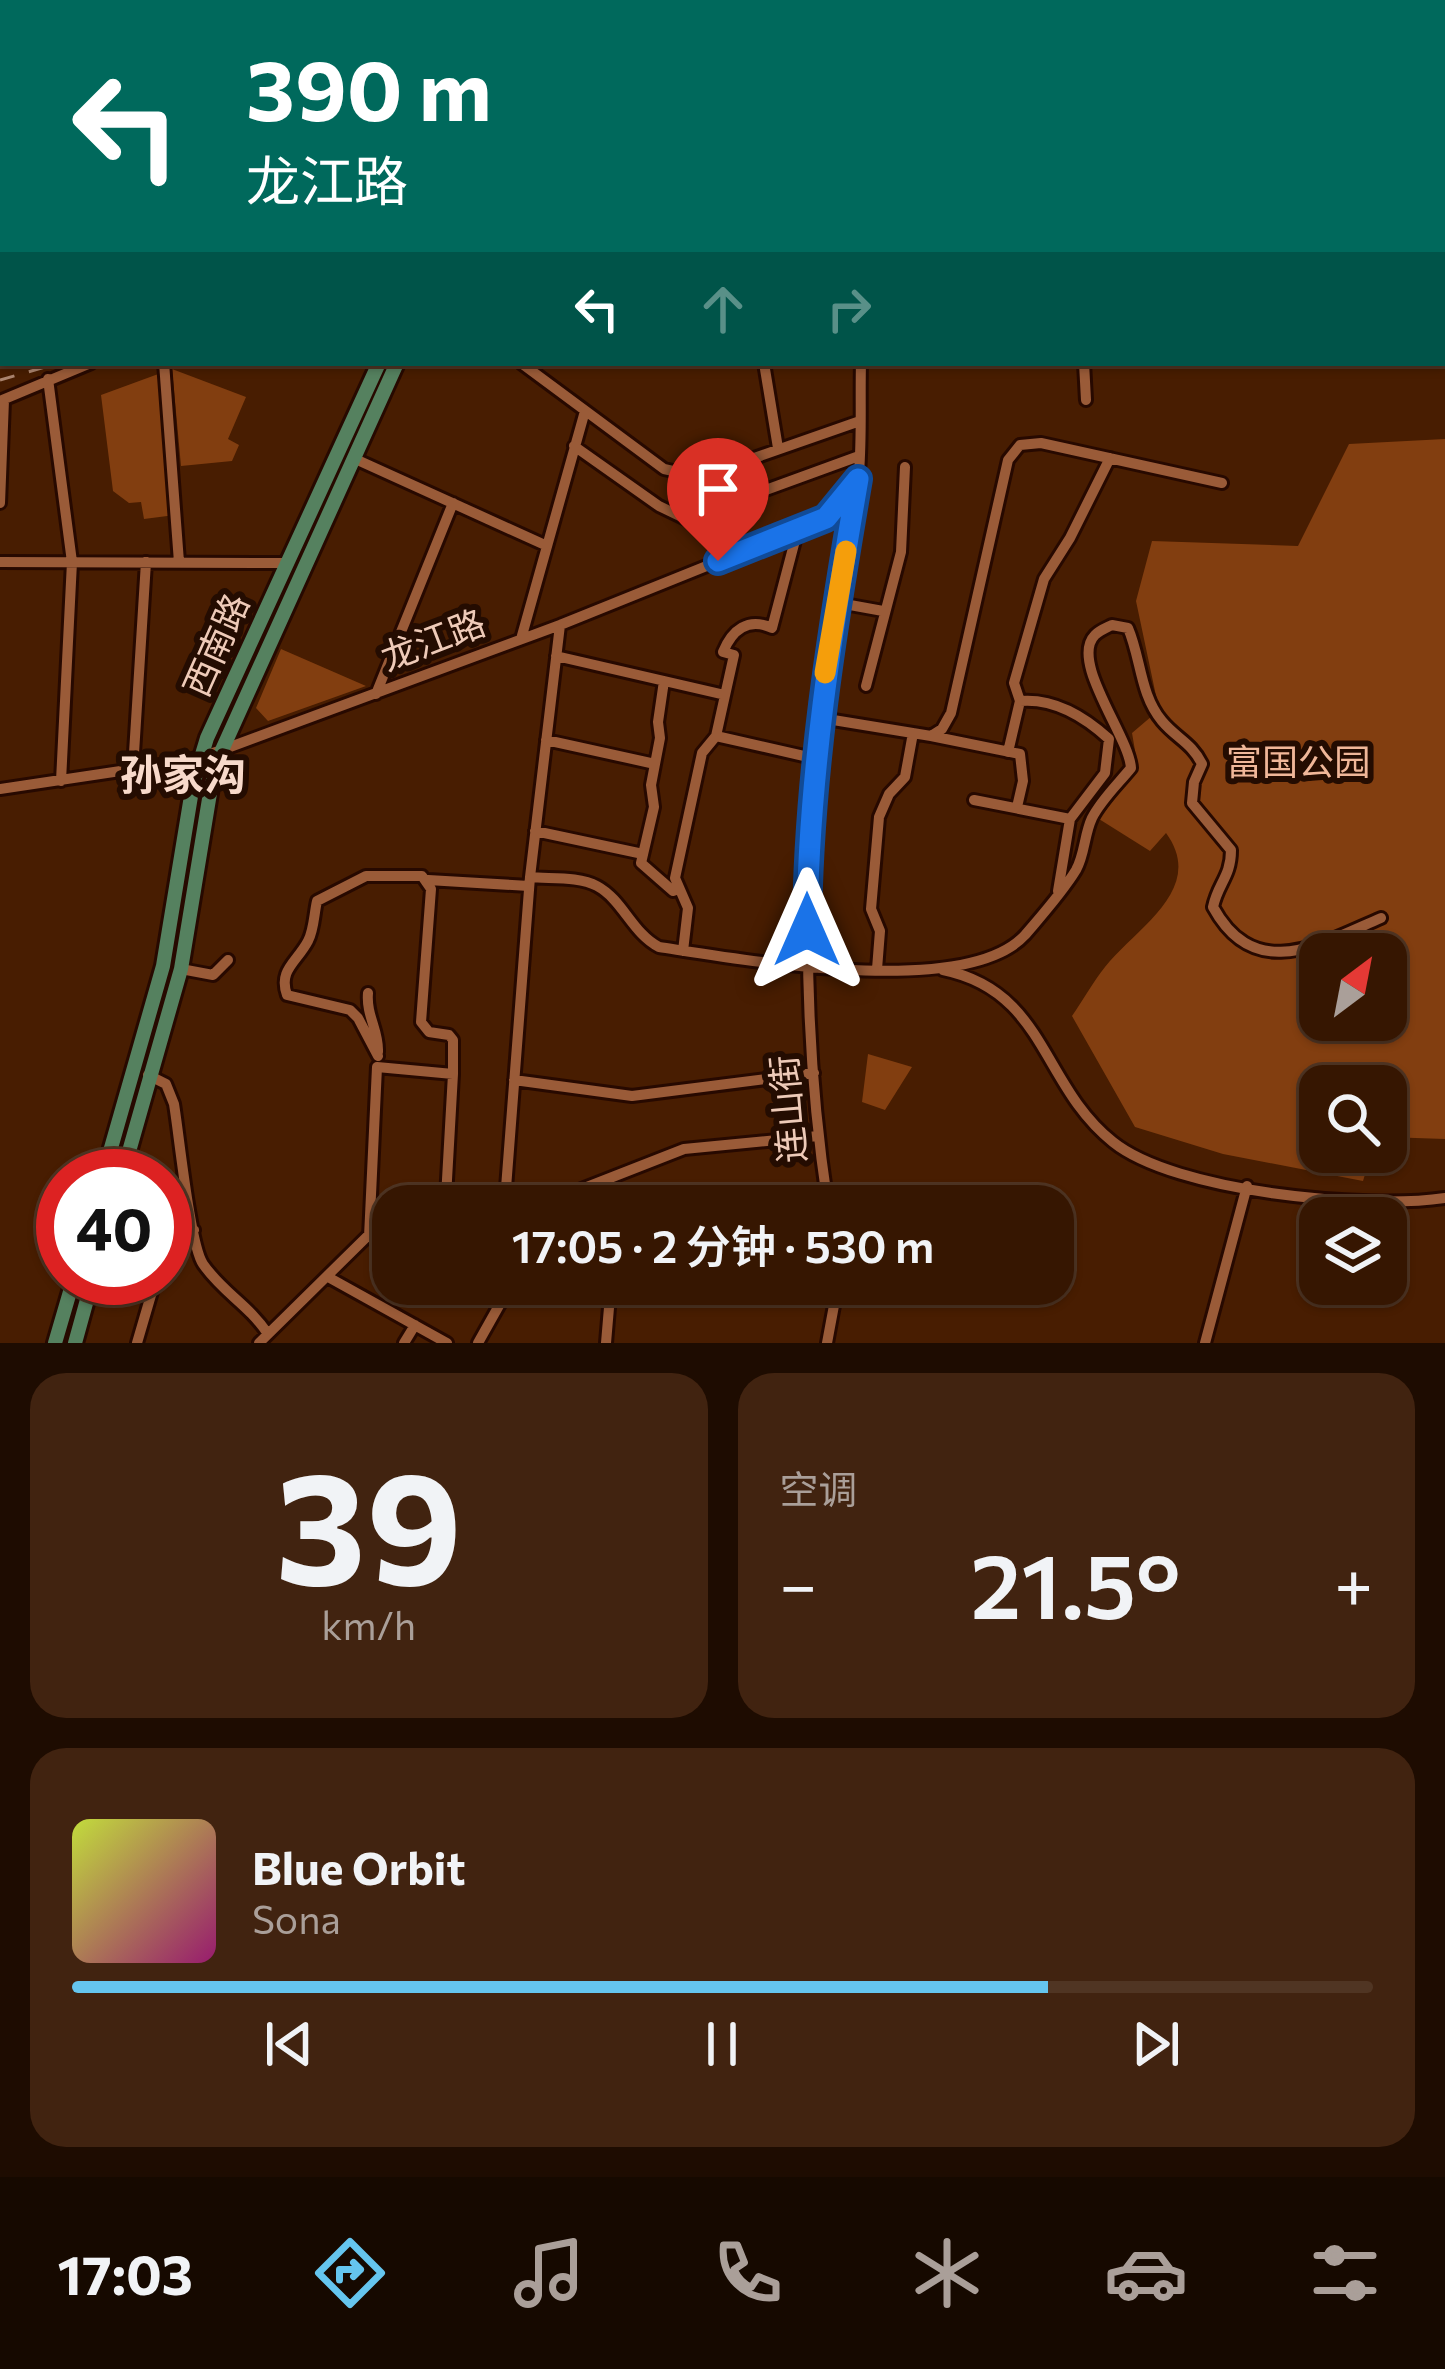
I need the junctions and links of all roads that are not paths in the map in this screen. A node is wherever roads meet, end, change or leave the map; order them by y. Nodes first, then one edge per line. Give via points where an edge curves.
1 (83, 366) edge
2 (164, 366) edge
3 (378, 366) edge
4 (397, 366) edge
5 (525, 366) edge
6 (764, 366) edge
7 (861, 366) edge
8 (1084, 366) edge
9 (48, 379) junction
10 (2, 400) edge
11 (1086, 400) dead end
12 (585, 411) junction
13 (860, 421) junction
14 (574, 446) junction
15 (778, 448) junction
16 (336, 450) junction
17 (859, 456) junction
18 (353, 458) junction
19 (1110, 458) junction
20 (904, 467) dead end
21 (858, 479) junction
22 (1222, 483) dead end
23 (0, 503) edge
24 (453, 503) junction
25 (826, 518) junction
26 (798, 529) junction
27 (848, 537) junction
28 (545, 545) junction
29 (286, 560) junction
30 (0, 562) edge
31 (72, 562) junction
32 (146, 562) junction
33 (179, 562) junction
34 (304, 566) junction
35 (838, 603) junction
36 (883, 610) junction
37 (560, 625) junction
38 (521, 639) junction
39 (556, 656) junction
40 (664, 681) junction
41 (866, 686) dead end
42 (376, 694) junction
43 (725, 695) junction
44 (1020, 701) junction
45 (821, 718) junction
46 (913, 733) junction
47 (716, 736) junction
48 (931, 736) junction
49 (546, 740) junction
50 (222, 750) junction
51 (1008, 752) junction
52 (200, 758) junction
53 (817, 759) junction
54 (656, 764) junction
55 (133, 769) junction
56 (61, 781) junction
57 (0, 789) edge
58 (974, 800) dead end
59 (1017, 807) junction
60 (1070, 819) junction
61 (535, 831) junction
62 (643, 854) junction
63 (428, 880) junction
64 (529, 881) junction
65 (680, 889) junction
66 (1057, 895) junction
67 (1381, 918) dead end
68 (683, 951) junction
69 (228, 960) dead end
70 (934, 968) junction
71 (181, 969) junction
72 (877, 969) junction
73 (807, 970) junction
74 (368, 993) dead end
75 (377, 1062) junction
76 (814, 1072) junction
77 (132, 1073) junction
78 (453, 1074) junction
79 (151, 1076) junction
80 (514, 1080) junction
81 (818, 1136) junction
82 (111, 1149) edge
83 (130, 1149) edge
84 (447, 1185) edge
85 (511, 1185) edge
86 (592, 1185) edge
87 (825, 1185) edge
88 (1246, 1186) junction
89 (1445, 1198) edge
90 (194, 1230) joint
91 (372, 1233) edge
92 (368, 1237) junction
93 (328, 1277) junction
94 (67, 1305) edge
95 (86, 1305) edge
96 (148, 1305) edge
97 (500, 1305) edge
98 (609, 1305) edge
99 (834, 1305) edge
100 (415, 1325) junction
101 (264, 1338) edge
102 (56, 1343) edge
103 (75, 1343) edge
104 (136, 1343) edge
105 (404, 1343) edge
106 (447, 1343) edge
107 (478, 1343) edge
108 (606, 1343) edge
109 (827, 1343) edge
110 (1205, 1343) edge

1 - 9 street
2 - 33 street
3 - 16 main road, 西南路
4 - 18 main road, 西南路
5 - 12 street
6 - 15 street
7 - 13 street, 连山街
8 - 11 street
9 - 10 street
9 - 31 street
10 - 23 street
12 - 14 street
12 - 15 street via 682,476
13 - 15 street
13 - 17 street, 连山街
14 - 17 street via 686,519
14 - 28 street
16 - 18 main road
16 - 29 main road, 西南路
17 - 21 street, 连山街
18 - 24 street
18 - 34 main road, 西南路
19 - 22 street
19 - 44 street via 1044,579 1014,683
19 - 48 street via 1041,443 1020,445 1008,460 951,713
20 - 36 street via 902,552
21 - 25 street, 龙江路
21 - 27 street, 连山街
24 - 28 street
24 - 42 street
25 - 26 street, 龙江路
25 - 27 street
26 - 37 street, 龙江路
26 - 43 street via 772,628 753,622 728,640 723,652 734,655
27 - 35 street, 连山街
28 - 38 street
29 - 33 street
29 - 34 main road
29 - 52 main road, 西南路
30 - 31 street
31 - 32 street
31 - 56 street
32 - 33 street
32 - 55 street
34 - 50 main road, 西南路
35 - 36 street
35 - 45 street, 连山街
36 - 41 street
37 - 38 street, 龙江路
37 - 39 street
38 - 42 street, 龙江路
39 - 40 street
39 - 49 street
40 - 43 street
40 - 54 street
42 - 50 street, 龙江路
43 - 47 street
44 - 51 street
44 - 60 street via 1059,706 1109,740 1105,773
45 - 46 street
45 - 53 street, 连山街
46 - 48 street
46 - 72 street via 905,777 879,817 871,909 880,931
47 - 53 street
47 - 65 street via 702,753 675,878
48 - 51 street
49 - 54 street
49 - 61 street
50 - 52 street, 龙江路
50 - 71 main road, 西南路
51 - 59 street via 1020,754
52 - 55 street, 龙江路
52 - 77 main road, 西南路 via 163,966
53 - 73 street, 连山街
54 - 62 street
55 - 56 street, 龙江路
56 - 57 street, 龙江路
58 - 59 street
59 - 60 street
60 - 66 street
61 - 62 street
61 - 64 street
62 - 65 street via 641,863
63 - 64 street
63 - 75 street via 366,876 317,901 309,940 283,981 287,995 350,1010
63 - 78 street via 421,1022 454,1040
64 - 68 street via 592,882 644,939
64 - 80 street
65 - 68 street via 688,908
66 - 67 street via 1078,867 1093,816 1131,768 1088,646 1112,625 1128,628 1145,692 1202,764 1192,803 1232,850 1231,873 1213,907 1237,940 1256,950 1298,952
66 - 70 street via 1020,940
68 - 73 street
69 - 71 street via 213,975
70 - 72 street
70 - 88 street via 971,976 1010,1000 1111,1140 1146,1163
71 - 79 main road, 西南路
72 - 73 street
73 - 76 street, 连山街
74 - 75 street
75 - 78 street
75 - 92 street
76 - 80 street via 632,1096
76 - 81 street, 连山街
77 - 79 street
77 - 82 main road, 西南路
78 - 84 street
79 - 83 main road, 西南路
79 - 90 street via 166,1084 174,1104
80 - 85 street
81 - 86 street via 684,1149
81 - 87 street, 连山街
88 - 89 street via 1357,1202
88 - 110 street
90 - 101 street via 200,1260 252,1310
91 - 92 street
92 - 93 street
93 - 100 street
93 - 101 street
94 - 102 main road
95 - 103 main road
96 - 104 street
97 - 107 street
98 - 108 street
99 - 109 street
100 - 105 street
100 - 106 street

